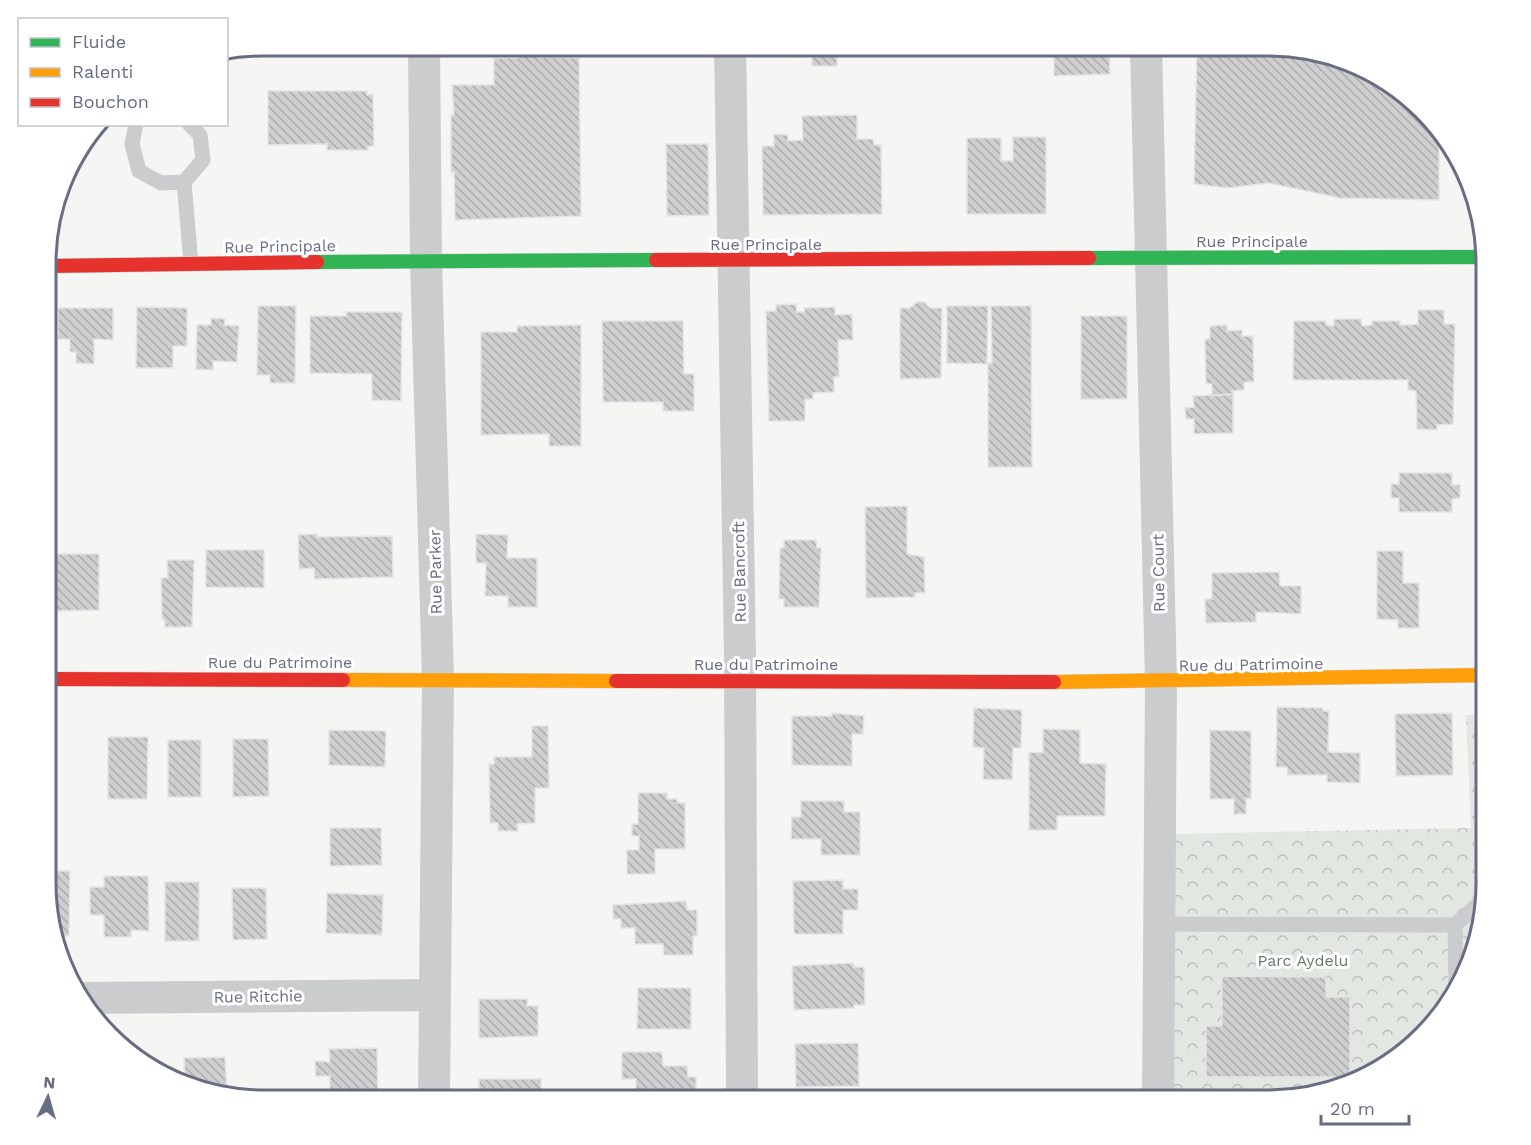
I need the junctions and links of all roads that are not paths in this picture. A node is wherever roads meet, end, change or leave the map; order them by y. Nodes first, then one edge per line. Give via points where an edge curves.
1 (424, 56) edge
2 (730, 56) edge
3 (1146, 56) edge
4 (136, 126) edge
5 (191, 126) edge
6 (184, 182) junction
7 (1476, 257) edge
8 (1151, 258) junction
9 (734, 260) junction
10 (426, 261) junction
11 (191, 264) junction
12 (56, 266) edge
13 (1475, 675) edge
14 (438, 678) junction
15 (56, 679) edge
16 (740, 680) junction
17 (1161, 682) junction
18 (1474, 907) edge
19 (1159, 924) junction
20 (1455, 925) junction
21 (1456, 971) edge
22 (433, 995) junction
23 (91, 999) edge
24 (434, 1089) edge
25 (742, 1089) edge
26 (1158, 1090) edge

1 - 10 street, Rue Parker
2 - 9 street, Rue Bancroft
3 - 8 street, Rue Court
4 - 6 lane via 132,144 139,171 161,183
5 - 6 lane via 200,135 203,160
6 - 11 lane
7 - 8 street, Rue Principale
8 - 9 street, Rue Principale
8 - 17 street, Rue Court
9 - 10 street, Rue Principale
9 - 16 street, Rue Bancroft
10 - 11 street, Rue Principale
10 - 14 street, Rue Parker
11 - 12 street, Rue Principale
13 - 17 street, Rue du Patrimoine
14 - 15 street, Rue du Patrimoine
14 - 16 street, Rue du Patrimoine
14 - 22 street, Rue Parker
16 - 17 street, Rue du Patrimoine
16 - 25 street, Rue Bancroft
17 - 19 street, Rue Court
18 - 20 lane
19 - 20 lane
19 - 26 street, Rue Court
20 - 21 lane
22 - 23 street, Rue Ritchie
22 - 24 street, Rue Parker

